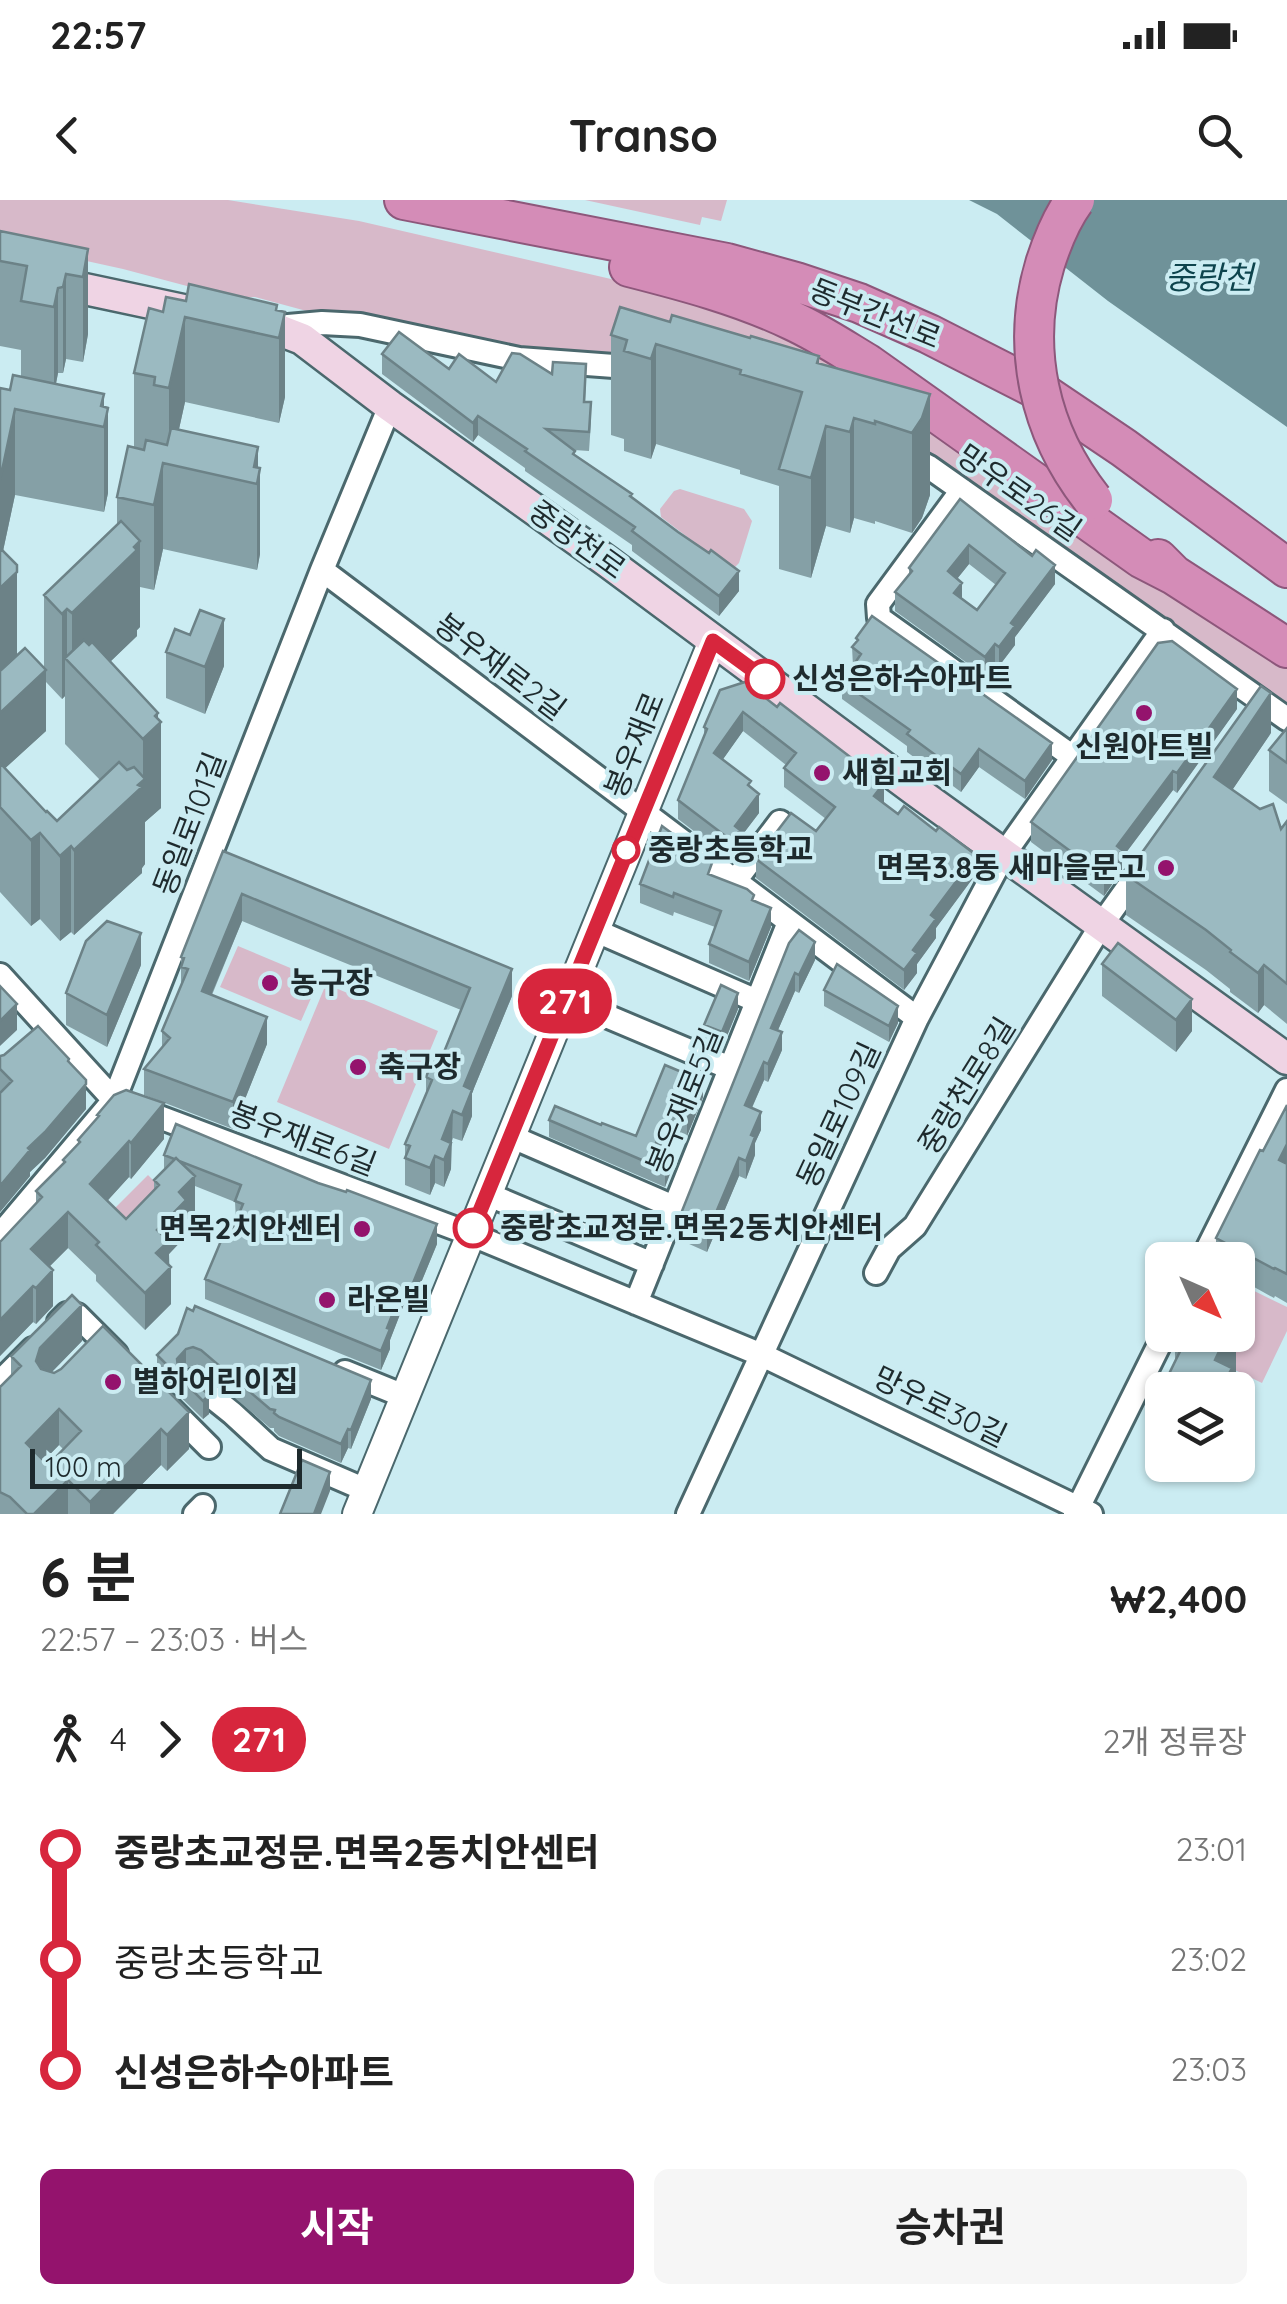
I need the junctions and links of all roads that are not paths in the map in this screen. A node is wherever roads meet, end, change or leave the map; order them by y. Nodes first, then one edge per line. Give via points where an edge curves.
1 (404, 200) edge
2 (1074, 200) edge
3 (470, 214) junction
4 (0, 272) edge
5 (270, 328) junction
6 (666, 377) edge
7 (390, 406) junction
8 (881, 444) edge
9 (962, 490) junction
10 (1287, 568) edge
11 (322, 570) junction
12 (1174, 575) junction
13 (1163, 630) junction
14 (713, 641) junction
15 (1287, 648) edge
16 (1287, 719) edge
17 (1072, 757) junction
18 (642, 812) junction
19 (780, 822) edge
20 (1159, 844) edge
21 (1004, 854) junction
22 (735, 882) junction
23 (789, 922) junction
24 (1102, 924) junction
25 (594, 930) junction
26 (0, 976) edge
27 (566, 999) junction
28 (757, 1001) junction
29 (917, 1018) junction
30 (1287, 1059) edge
31 (730, 1068) junction
32 (1287, 1090) edge
33 (114, 1100) junction
34 (510, 1136) junction
35 (487, 1194) junction
36 (674, 1207) junction
37 (470, 1234) junction
38 (0, 1235) edge
39 (1211, 1242) edge
40 (652, 1264) junction
41 (876, 1273) dead end
42 (636, 1303) junction
43 (1156, 1352) edge
44 (762, 1355) junction
45 (316, 1360) edge
46 (130, 1368) edge
47 (0, 1382) edge
48 (192, 1382) edge
49 (156, 1394) edge
50 (404, 1396) junction
51 (209, 1447) dead end
52 (361, 1502) edge
53 (1082, 1512) edge
54 (688, 1514) edge

1 - 3 highway, 동부간선로
2 - 12 highway, bridge via 1040,282 1034,363 1045,415 1092,500
3 - 10 highway, 동부간선로 via 727,263 860,303 1034,388
3 - 12 highway via 794,322 868,364
4 - 5 main road, 중랑천로
5 - 6 street via 360,325 518,359
5 - 7 main road, 중랑천로 via 302,340
7 - 11 street, 동일로101길
7 - 14 main road, 중랑천로
8 - 9 street, 망우로26길
9 - 13 street, 망우로26길
9 - 17 street via 878,604 878,618
11 - 18 street, 봉우재로2길
11 - 33 street, 동일로101길
12 - 15 highway
13 - 16 street, 망우로26길 via 1256,709
13 - 17 street, 동일로109길
14 - 18 street, 봉우재로
14 - 21 main road, 중랑천로
17 - 21 street, 동일로109길
18 - 22 street, 봉우재로2길
18 - 25 street, 봉우재로
19 - 22 street
20 - 24 street
21 - 24 main road, 중랑천로
21 - 29 street, 동일로109길
22 - 23 street, 봉우재로2길
23 - 28 street, 봉우재로5길
23 - 29 street, 봉우재로2길
24 - 30 main road, 중랑천로
24 - 41 street, 중랑천로8길 via 915,1226 888,1249
25 - 27 street, 봉우재로
25 - 28 street
26 - 33 street via 39,1029
27 - 31 street
27 - 34 street, 봉우재로
28 - 31 street, 봉우재로5길
29 - 44 street, 동일로109길
31 - 36 street, 봉우재로5길
32 - 39 street
33 - 37 street, 봉우재로6길
33 - 38 street, 동일로101길
34 - 35 street, 봉우재로
34 - 36 street
35 - 37 street, 봉우재로
35 - 40 street
36 - 40 street, 봉우재로5길
37 - 42 street
37 - 50 street, 봉우재로
40 - 42 street, 봉우재로5길
42 - 44 street
43 - 53 street
44 - 53 street, 망우로30길
44 - 54 street, 동일로109길
45 - 50 street
46 - 47 street via 97,1348 77,1314 67,1314
48 - 52 street via 271,1450
49 - 51 street
50 - 52 street, 봉우재로

